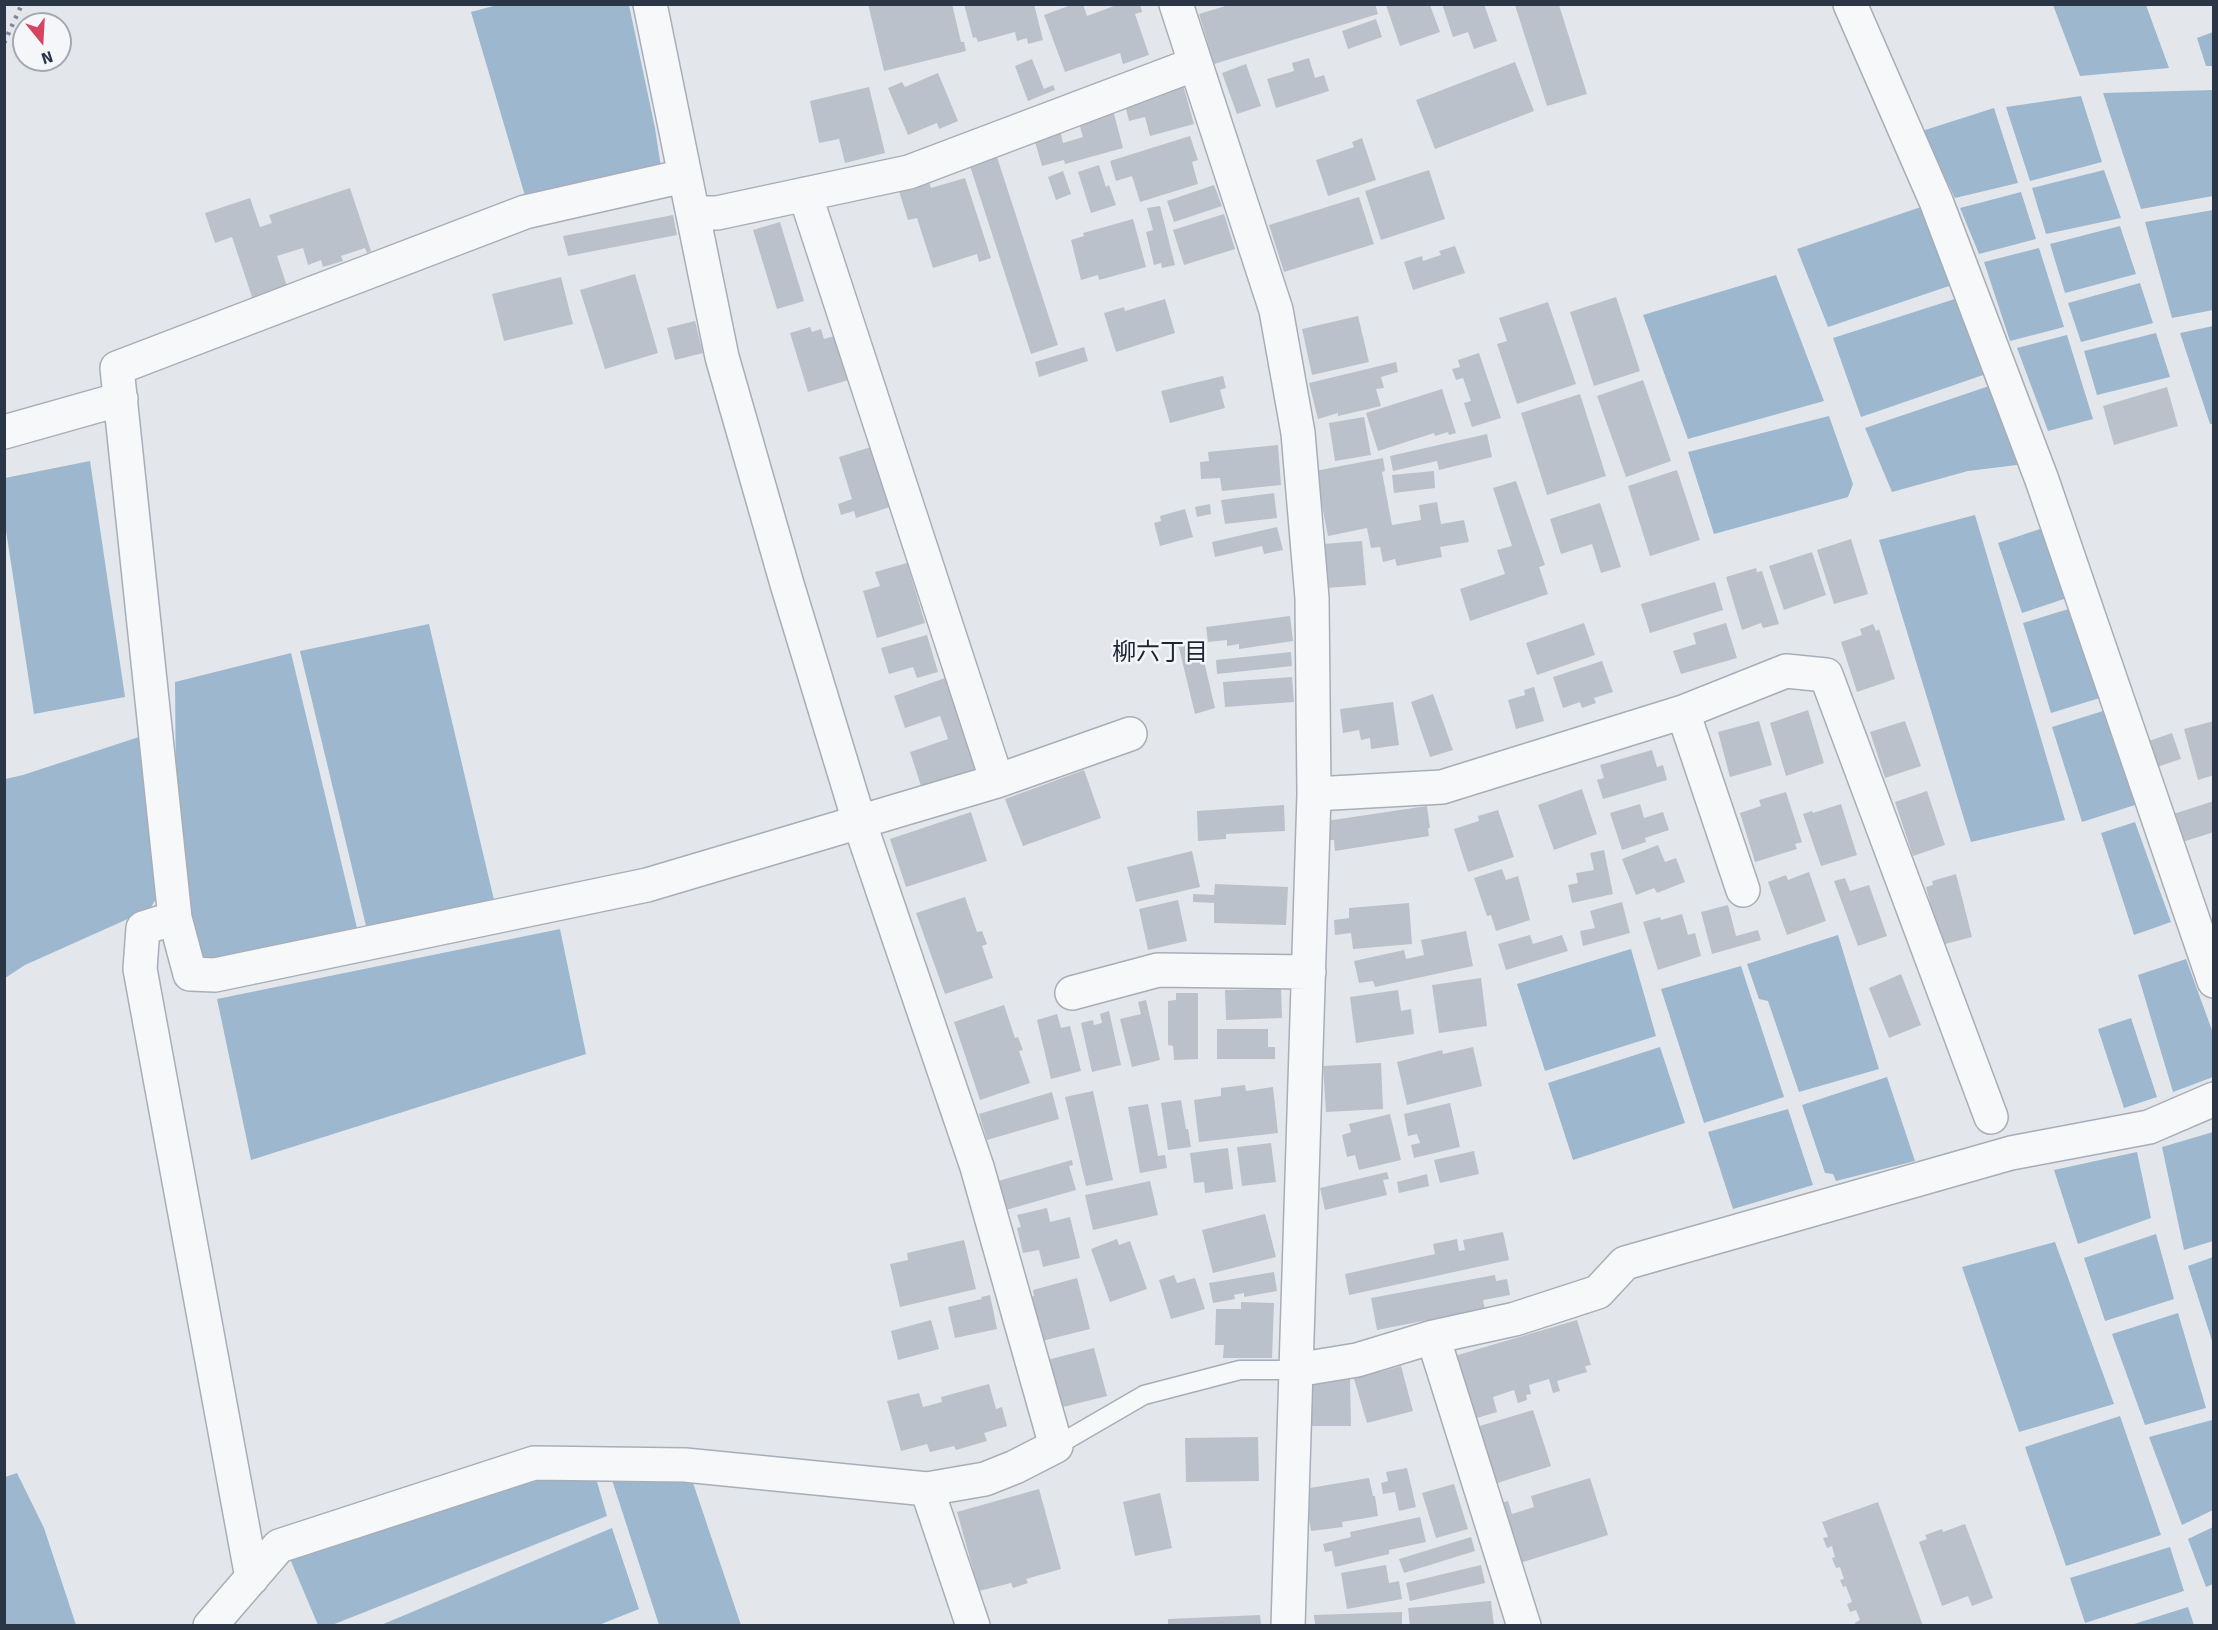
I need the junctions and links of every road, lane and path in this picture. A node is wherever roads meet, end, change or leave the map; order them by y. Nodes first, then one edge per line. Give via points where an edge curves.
1 (650, 4) edge
2 (1850, 4) edge
3 (1178, 5) edge
4 (1195, 64) junction
5 (684, 176) junction
6 (805, 194) junction
7 (693, 213) junction
8 (121, 399) junction
9 (4, 432) edge
10 (1683, 712) junction
11 (1130, 734) dead end
12 (997, 781) junction
13 (1314, 794) junction
14 (859, 820) junction
15 (1743, 890) dead end
16 (175, 918) junction
17 (1309, 972) junction
18 (2214, 981) edge
19 (1072, 993) dead end
20 (2214, 1099) edge
21 (1991, 1117) dead end
22 (1432, 1337) junction
23 (1296, 1370) junction
24 (1056, 1446) junction
25 (927, 1489) junction
26 (252, 1578) junction
27 (210, 1626) edge
28 (973, 1626) edge
29 (1288, 1626) edge
30 (1524, 1626) edge

1 - 5 street
2 - 18 street via 1936,201 2042,480
3 - 4 street
4 - 6 street via 909,172
4 - 13 street via 1276,310 1298,433 1312,598
5 - 7 street
5 - 8 street via 525,212 117,368
6 - 7 street via 717,213
6 - 12 street
7 - 14 street via 722,357
8 - 9 street
8 - 16 street
10 - 13 street via 1442,787
10 - 15 street
10 - 21 street via 1786,671 1826,675
11 - 12 street
12 - 14 street
13 - 17 street
14 - 16 street via 647,885 215,975 190,974
14 - 24 street via 977,1167
16 - 26 street via 143,928 140,969
17 - 19 street via 1158,970
17 - 23 street
20 - 22 street via 2149,1127 2011,1153 1625,1263 1598,1292 1515,1320
22 - 23 street via 1357,1360
22 - 30 street
23 - 24 lane via 1240,1370 1144,1395
23 - 29 street
24 - 25 street via 985,1479
25 - 26 street via 685,1465 534,1463 279,1546
25 - 28 street
26 - 27 street

